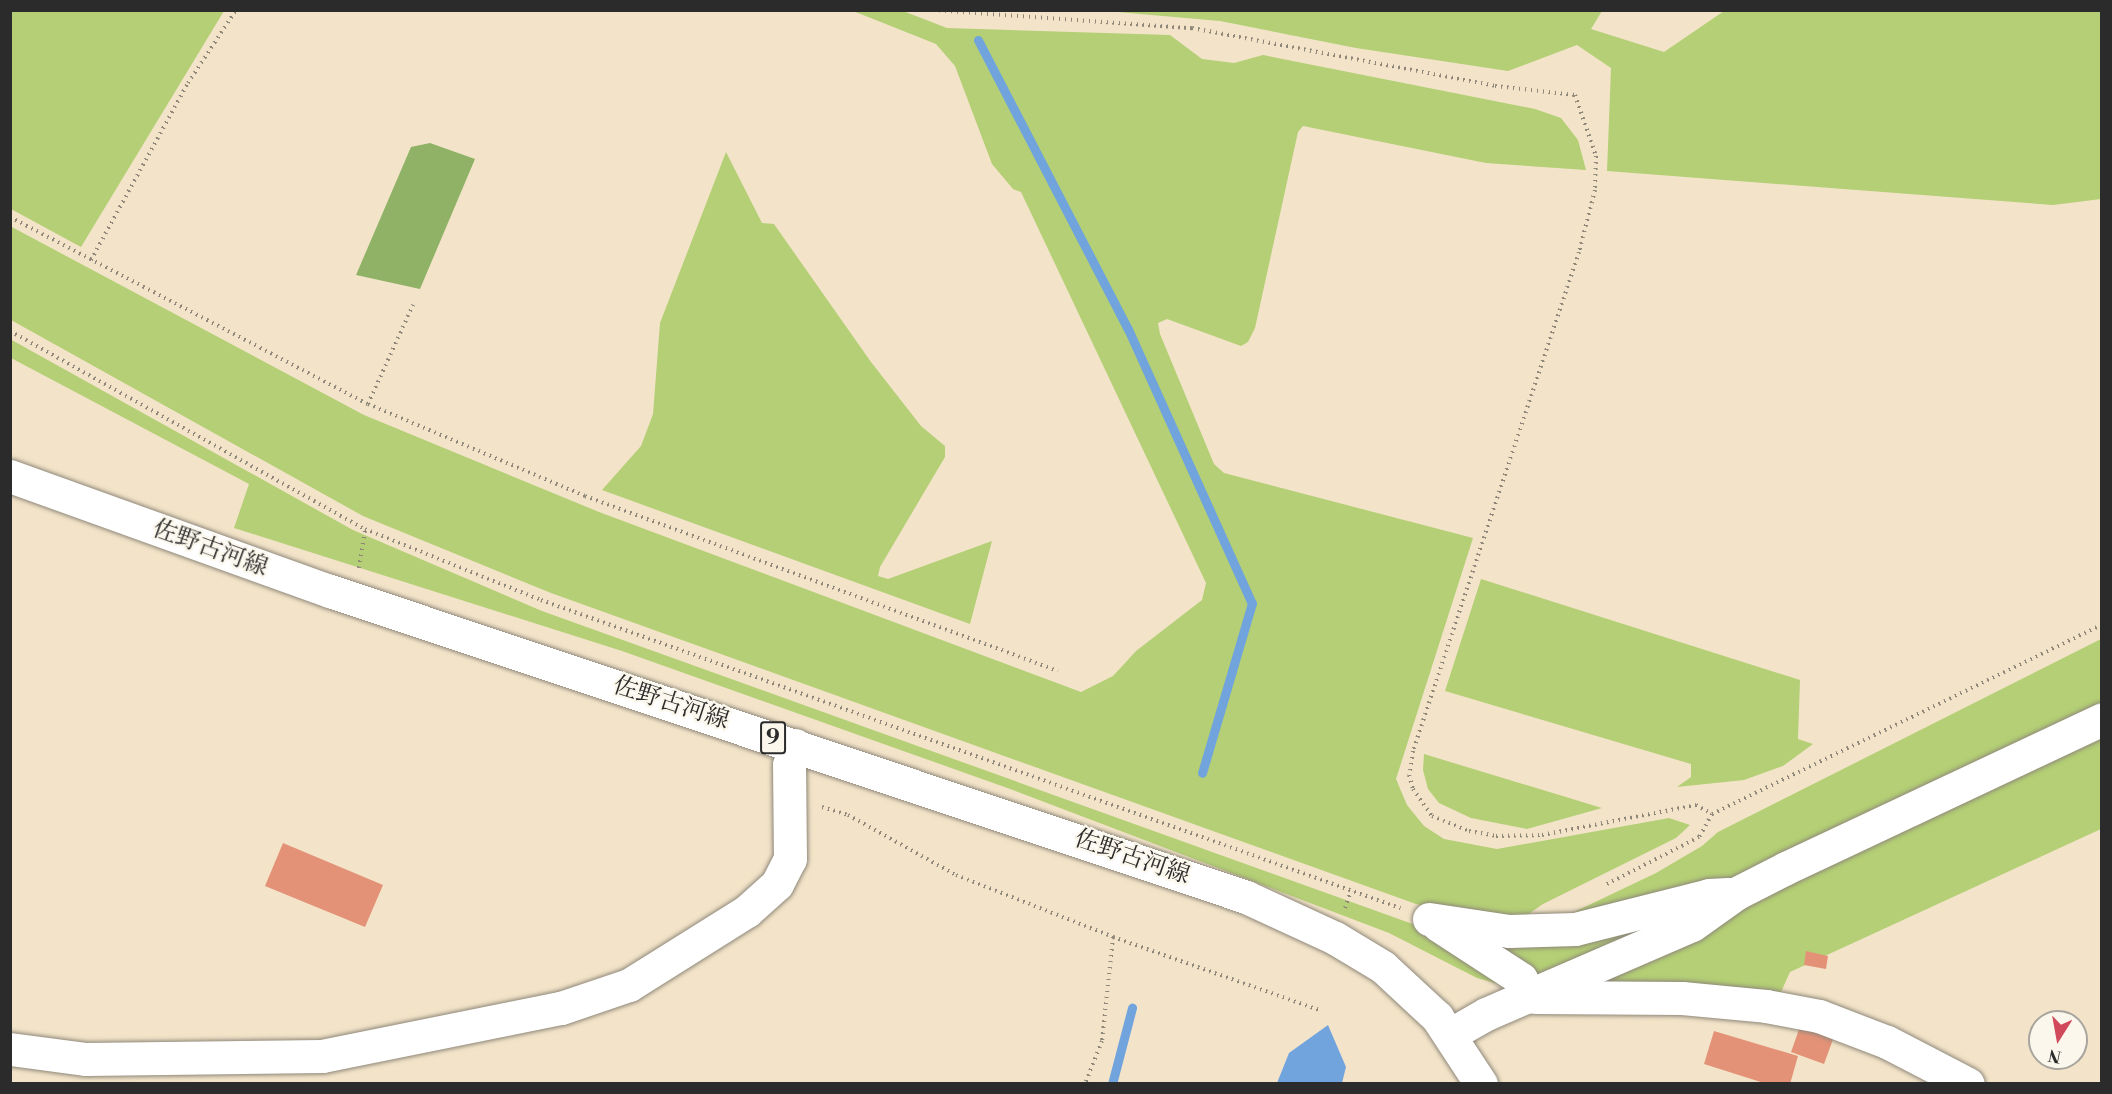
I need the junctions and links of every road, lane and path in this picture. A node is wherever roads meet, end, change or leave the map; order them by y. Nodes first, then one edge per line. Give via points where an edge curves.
1 (236, 10) edge
2 (933, 10) edge
3 (10, 218) edge
4 (91, 260) junction
5 (413, 305) dead end
6 (10, 331) edge
7 (368, 404) junction
8 (10, 476) edge
9 (365, 529) junction
10 (358, 574) dead end
11 (2102, 625) edge
12 (1058, 671) dead end
13 (2102, 719) edge
14 (795, 745) junction
15 (792, 803) junction
16 (1712, 814) junction
17 (1597, 890) dead end
18 (1737, 893) junction
19 (1429, 918) junction
20 (1113, 937) junction
21 (1528, 997) junction
22 (1319, 1010) dead end
23 (1451, 1034) junction
24 (10, 1049) edge
25 (1085, 1083) edge
26 (1481, 1083) edge
27 (1968, 1083) edge

1 - 4 path via 188,83
2 - 16 path via 1192,28 1495,86 1575,95 1596,156 1587,221 1413,751 1409,775 1413,789 1432,816 1469,831 1496,836 1542,835 1696,805
3 - 4 path
4 - 7 path
5 - 7 path
6 - 9 path
7 - 12 path via 585,496
8 - 14 main road, 佐野古河線 / 9 via 330,591
9 - 10 path
9 - 19 path via 541,600
11 - 16 path
13 - 18 main road
14 - 15 main road via 789,765
14 - 23 main road, 佐野古河線 / 9 via 1256,902 1335,938 1383,967
15 - 20 path via 848,815 956,875
15 - 24 main road via 790,859 777,884 762,899 652,972 596,998 429,1038 322,1056 86,1059
16 - 17 path via 1699,837
18 - 19 main road via 1709,895 1575,929 1509,932
18 - 21 main road via 1692,925
19 - 21 main road via 1521,979
20 - 22 path
20 - 25 path via 1102,1041
21 - 23 main road
21 - 27 main road via 1682,998 1797,1012 1887,1042
23 - 26 main road, 佐野古河線 / 9

